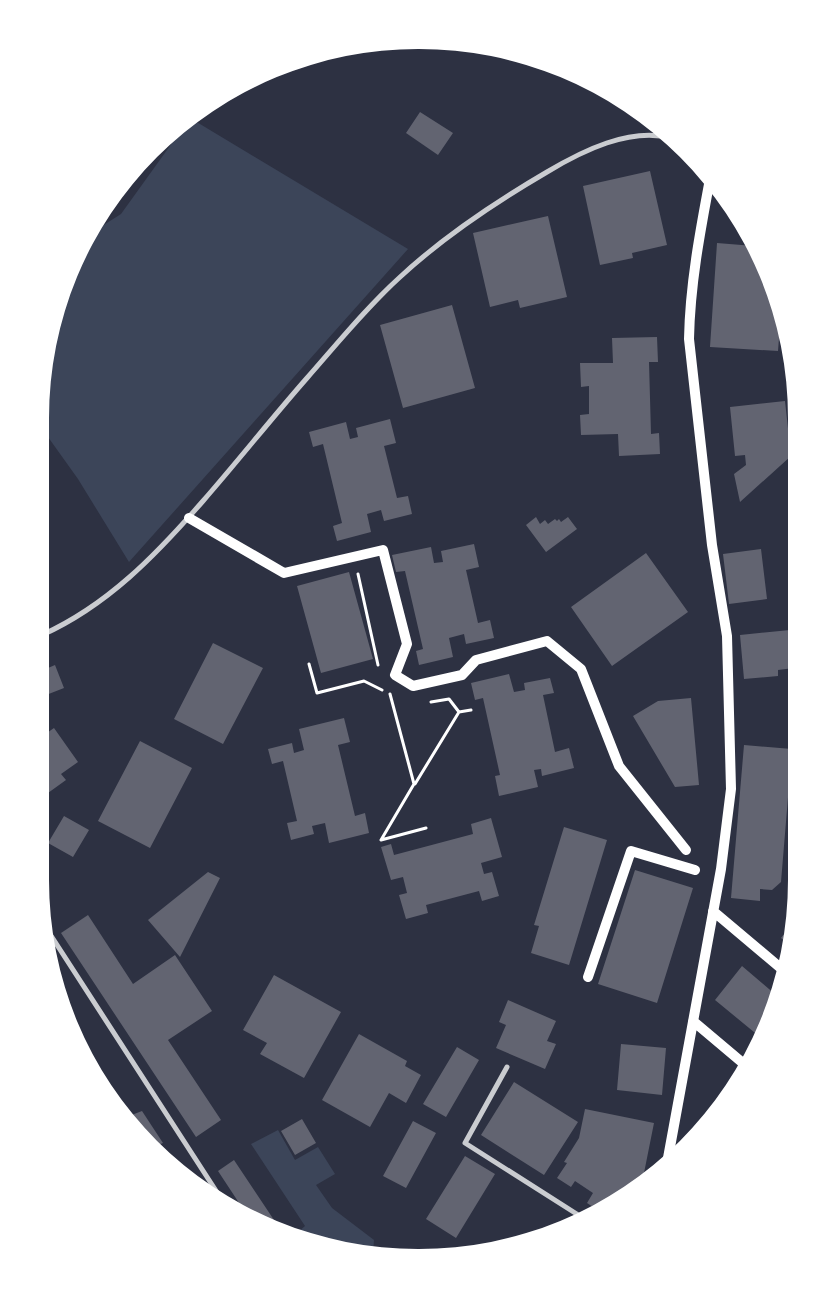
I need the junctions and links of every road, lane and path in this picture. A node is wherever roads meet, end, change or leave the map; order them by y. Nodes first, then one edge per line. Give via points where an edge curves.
1 (654, 134) edge
2 (708, 189) edge
3 (189, 518) junction
4 (355, 557) junction
5 (49, 632) edge
6 (309, 664) dead end
7 (380, 671) dead end
8 (382, 681) dead end
9 (384, 690) junction
10 (470, 710) dead end
11 (414, 784) junction
12 (426, 828) dead end
13 (686, 850) dead end
14 (695, 870) dead end
15 (713, 911) junction
16 (54, 940) edge
17 (778, 966) edge
18 (588, 977) dead end
19 (693, 1021) junction
20 (741, 1061) edge
21 (508, 1068) dead end
22 (669, 1150) edge
23 (214, 1188) edge
24 (576, 1214) edge

1 - 3 street via 608,143 558,165 492,205 442,241 376,301
2 - 15 main road via 697,250 689,339 712,546 727,636 731,789
3 - 4 main road via 284,573
3 - 5 street via 119,587 94,607
4 - 7 path
4 - 13 main road via 383,550 407,644 395,675 413,686 462,675 476,660 546,641 581,670 619,766
6 - 9 path via 317,693 364,681
8 - 9 path
9 - 11 path via 390,693
10 - 11 path via 459,712
11 - 12 path via 381,840
14 - 18 main road via 631,851
15 - 17 main road
15 - 19 main road
16 - 23 street
19 - 20 main road
19 - 22 main road
21 - 24 street via 465,1143

